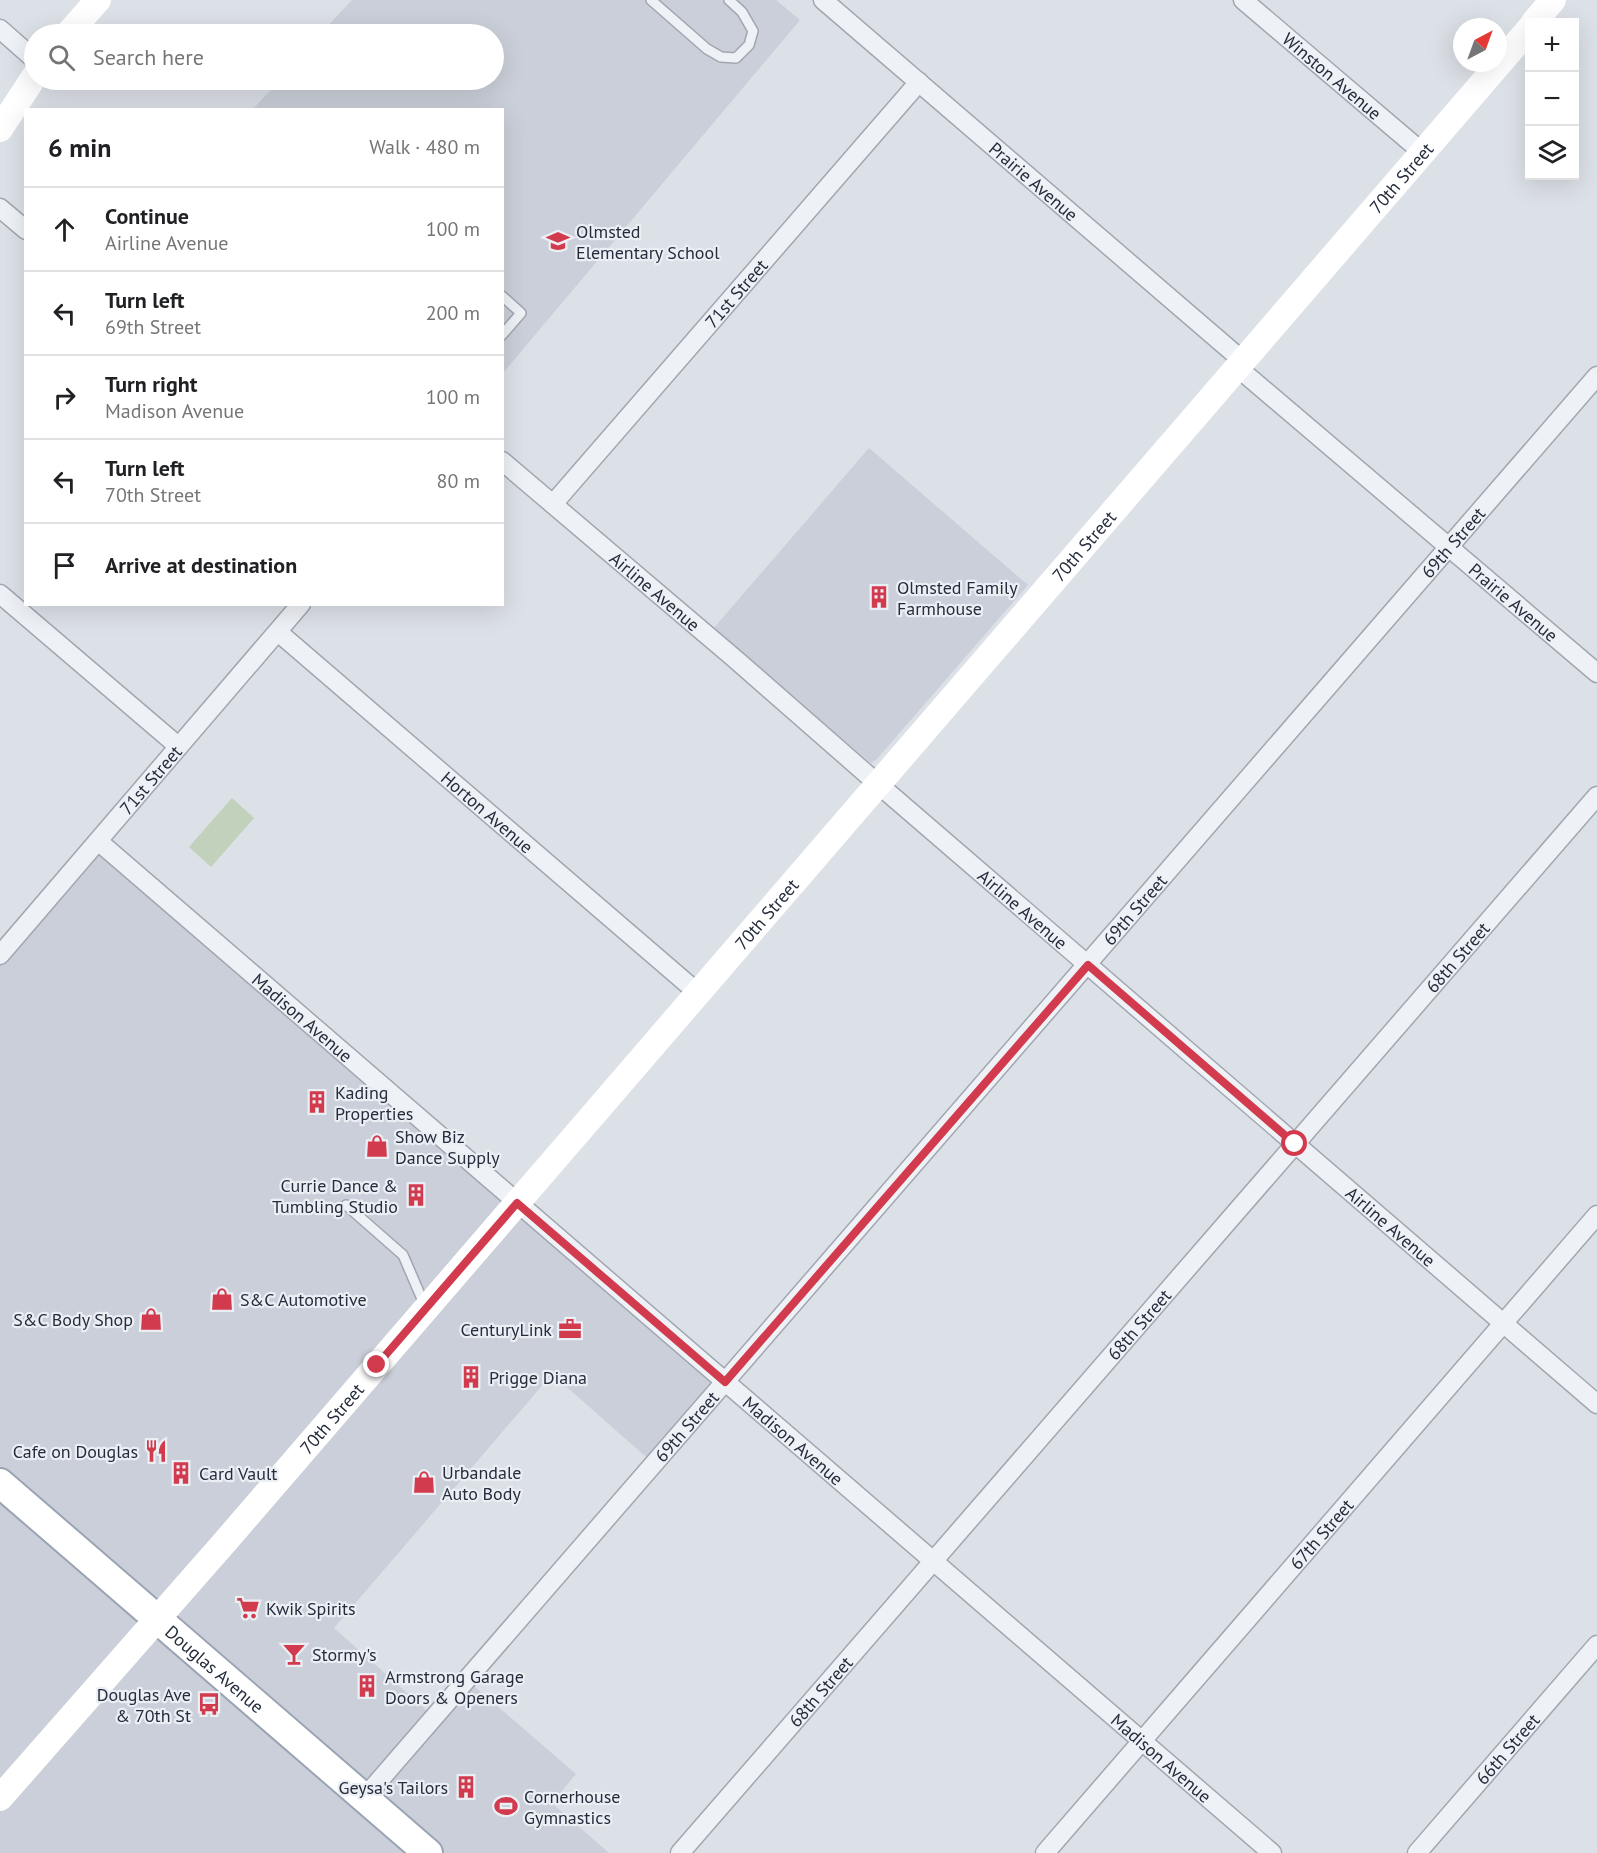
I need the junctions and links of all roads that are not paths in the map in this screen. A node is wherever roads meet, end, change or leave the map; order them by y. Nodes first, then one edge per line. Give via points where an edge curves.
1 (98, 0) edge
2 (651, 0) edge
3 (729, 0) edge
4 (824, 0) edge
5 (1243, 0) edge
6 (1553, 0) edge
7 (1537, 18) edge
8 (77, 24) edge
9 (0, 29) edge
10 (1525, 34) edge
11 (24, 50) edge
12 (919, 82) junction
13 (26, 90) edge
14 (0, 129) edge
15 (1422, 152) junction
16 (0, 208) edge
17 (24, 228) edge
18 (504, 298) edge
19 (504, 332) edge
20 (1240, 364) junction
21 (1597, 376) edge
22 (504, 463) edge
23 (553, 504) junction
24 (1449, 547) junction
25 (0, 594) edge
26 (299, 606) edge
27 (278, 632) junction
28 (1597, 673) edge
29 (178, 746) junction
30 (878, 784) junction
31 (1597, 796) edge
32 (98, 841) junction
33 (0, 955) edge
34 (1088, 965) junction
35 (698, 993) junction
36 (1295, 1144) junction
37 (517, 1203) junction
38 (346, 1205) dead end
39 (1597, 1215) edge
40 (426, 1308) junction
41 (1503, 1323) junction
42 (725, 1382) junction
43 (1597, 1404) edge
44 (0, 1485) edge
45 (933, 1561) junction
46 (158, 1619) junction
47 (1597, 1645) edge
48 (1142, 1741) junction
49 (0, 1798) edge
50 (364, 1798) junction
51 (428, 1853) edge
52 (680, 1853) edge
53 (1045, 1853) edge
54 (1272, 1853) edge
55 (1417, 1853) edge

1 - 8 main road
2 - 3 lane via 707,49 721,57 736,58 749,45 753,31
4 - 12 street, Prairie Avenue
5 - 15 street, Winston Avenue
6 - 7 main road
9 - 11 street
10 - 15 main road, 70th Street
12 - 20 street, Prairie Avenue
12 - 23 street, 71st Street
13 - 14 main road
15 - 20 main road, 70th Street
16 - 17 street
18 - 19 lane via 521,313
20 - 24 street, Prairie Avenue
20 - 30 main road, 70th Street
21 - 24 street, 69th Street
22 - 23 street, Airline Avenue
23 - 30 street, Airline Avenue
24 - 28 street, Prairie Avenue
24 - 34 street, 69th Street
25 - 29 street
26 - 27 street, 71st Street
27 - 29 street, 71st Street
27 - 35 street, Horton Avenue
29 - 32 street, 71st Street
30 - 34 street, Airline Avenue
30 - 35 main road, 70th Street
31 - 36 street, 68th Street
32 - 33 street, 71st Street
32 - 37 street, Madison Avenue
34 - 36 street, Airline Avenue
34 - 42 street, 69th Street
35 - 37 main road, 70th Street
36 - 41 street, Airline Avenue
36 - 45 street, 68th Street
37 - 40 main road, 70th Street
37 - 42 street, Madison Avenue
38 - 40 lane via 403,1255
39 - 41 street, 67th Street
40 - 46 main road, 70th Street
41 - 43 street, Airline Avenue
41 - 48 street, 67th Street
42 - 45 street, Madison Avenue
42 - 50 street, 69th Street
44 - 46 main road, Douglas Avenue
45 - 48 street, Madison Avenue
45 - 52 street, 68th Street
46 - 49 main road, 70th Street
46 - 50 main road, Douglas Avenue
47 - 55 street, 66th Street
48 - 53 street, 67th Street
48 - 54 street, Madison Avenue
50 - 51 main road, Douglas Avenue

